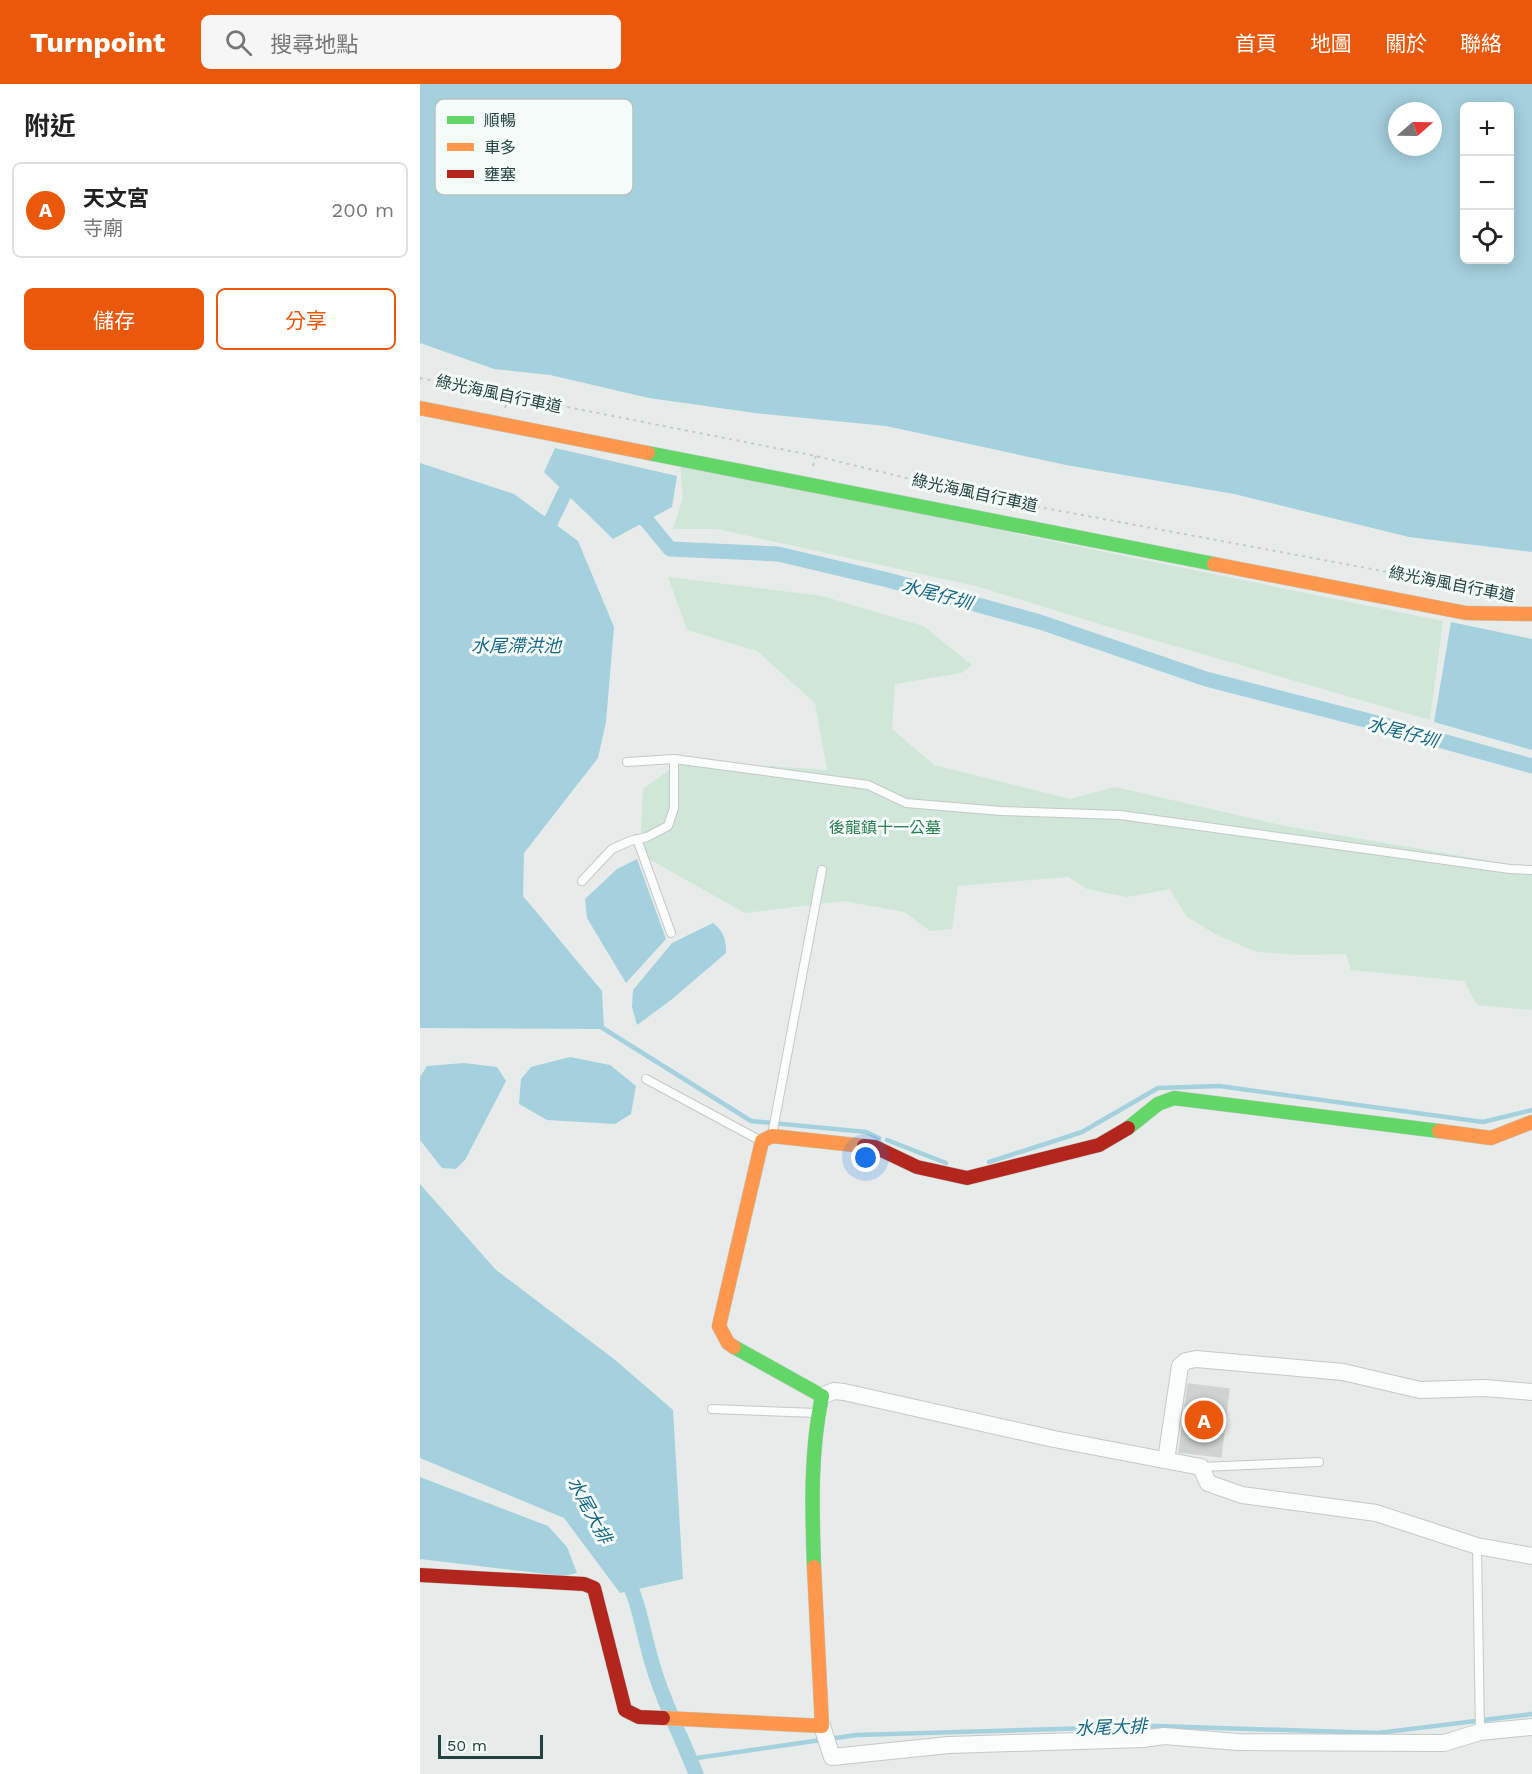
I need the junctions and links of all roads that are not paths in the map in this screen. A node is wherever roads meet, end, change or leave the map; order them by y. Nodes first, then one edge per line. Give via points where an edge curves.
1 (420, 408) edge
2 (1532, 614) edge
3 (674, 759) junction
4 (627, 762) dead end
5 (637, 839) junction
6 (822, 870) dead end
7 (1532, 870) edge
8 (582, 881) dead end
9 (671, 933) dead end
10 (646, 1079) dead end
11 (1532, 1122) edge
12 (769, 1136) junction
13 (1532, 1392) edge
14 (822, 1396) junction
15 (712, 1409) dead end
16 (818, 1413) junction
17 (1166, 1460) junction
18 (1319, 1462) dead end
19 (1201, 1467) junction
20 (1477, 1546) junction
21 (1532, 1556) edge
22 (420, 1575) edge
23 (1479, 1725) junction
24 (1532, 1727) edge
25 (825, 1735) junction

1 - 2 street via 1412,603 1466,613
3 - 4 lane
3 - 5 lane via 674,808 668,826
3 - 7 lane via 868,785 906,803 1120,815
5 - 8 lane via 612,849
5 - 9 lane
6 - 12 lane via 776,1117
10 - 12 lane
11 - 12 street via 1491,1138 1174,1098 1158,1104 1126,1130 1099,1145 967,1178 917,1167 875,1147
12 - 14 street via 719,1326 728,1343
13 - 17 street via 1485,1388 1420,1390 1343,1372 1196,1359 1179,1366
14 - 16 street
14 - 17 street via 834,1390
15 - 16 lane
16 - 25 street via 811,1496
17 - 19 street
18 - 19 lane
19 - 20 street via 1208,1484 1242,1495 1376,1513
20 - 21 street
20 - 23 lane
22 - 25 street via 584,1584 594,1588 626,1710 639,1718 706,1720
23 - 24 street
23 - 25 street via 1444,1743 1238,1742 1164,1736 949,1745 832,1757

